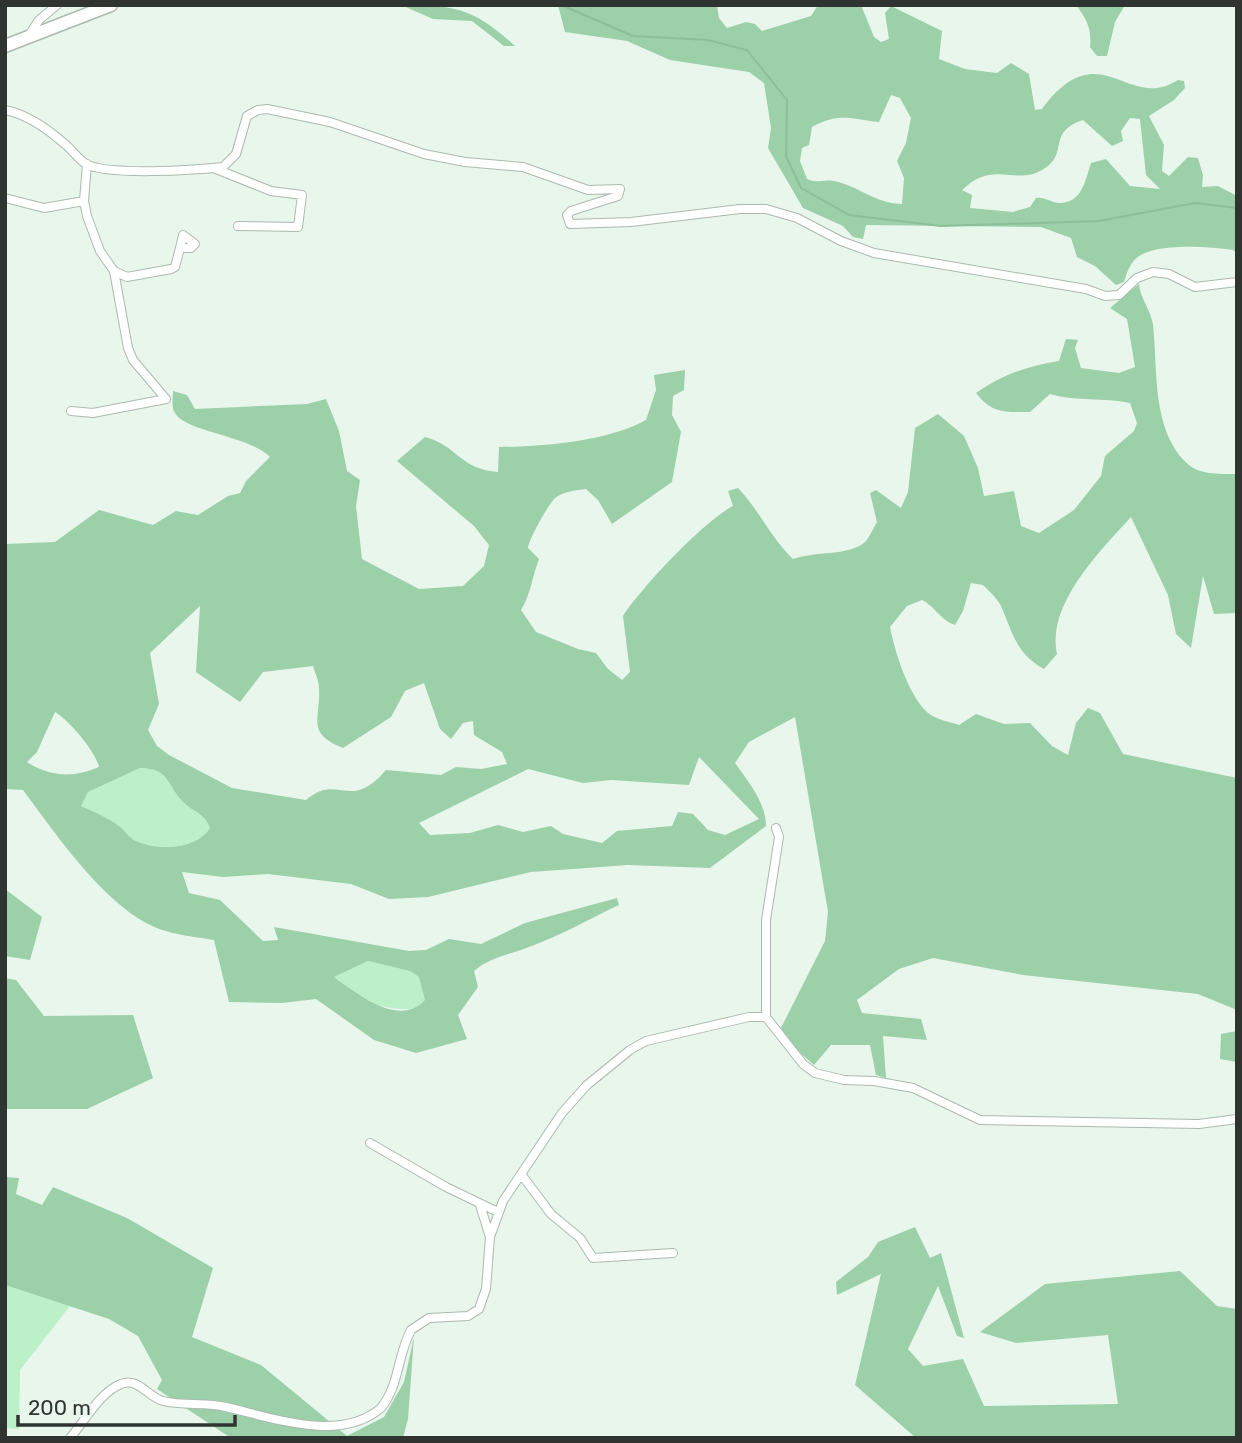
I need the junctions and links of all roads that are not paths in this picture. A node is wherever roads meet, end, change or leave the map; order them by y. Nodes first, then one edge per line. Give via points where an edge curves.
1 (57, 5) edge
2 (111, 5) edge
3 (28, 37) junction
4 (5, 46) edge
5 (5, 110) edge
6 (87, 164) junction
7 (214, 168) junction
8 (5, 198) edge
9 (85, 201) junction
10 (238, 226) dead end
11 (180, 248) dead end
12 (114, 271) junction
13 (1237, 282) edge
14 (71, 411) dead end
15 (776, 828) dead end
16 (766, 1017) junction
17 (1237, 1119) edge
18 (370, 1143) dead end
19 (521, 1174) junction
20 (480, 1205) junction
21 (498, 1212) junction
22 (490, 1237) junction
23 (673, 1253) dead end
24 (70, 1438) edge

1 - 3 street
2 - 3 street
3 - 4 street
5 - 6 street via 26,117
6 - 7 street via 162,171
6 - 9 street
7 - 10 street via 271,191 302,195 298,227
7 - 13 street via 223,167 236,154 247,116 258,110 276,110 330,122 424,154 523,167 588,190 620,189 618,196 571,211 567,215 570,224 754,208 797,218 841,242 874,253 1105,296 1119,295 1137,278 1153,272 1195,286
8 - 9 street via 44,208
9 - 12 street via 93,236
11 - 12 street via 171,269 127,277
12 - 14 street via 128,348 166,399 93,412
15 - 16 street via 779,837 766,920
16 - 17 street via 815,1073 913,1088 980,1120 1199,1124
16 - 19 street via 685,1030 630,1050 587,1085 562,1113
18 - 20 street
19 - 21 street
19 - 23 street via 593,1258
20 - 21 street
20 - 22 street
21 - 22 street
22 - 24 street via 486,1290 479,1309 468,1317 429,1318 411,1329 394,1387 379,1410 355,1425 329,1432 298,1430 223,1406 160,1401 136,1384 124,1382 110,1391

